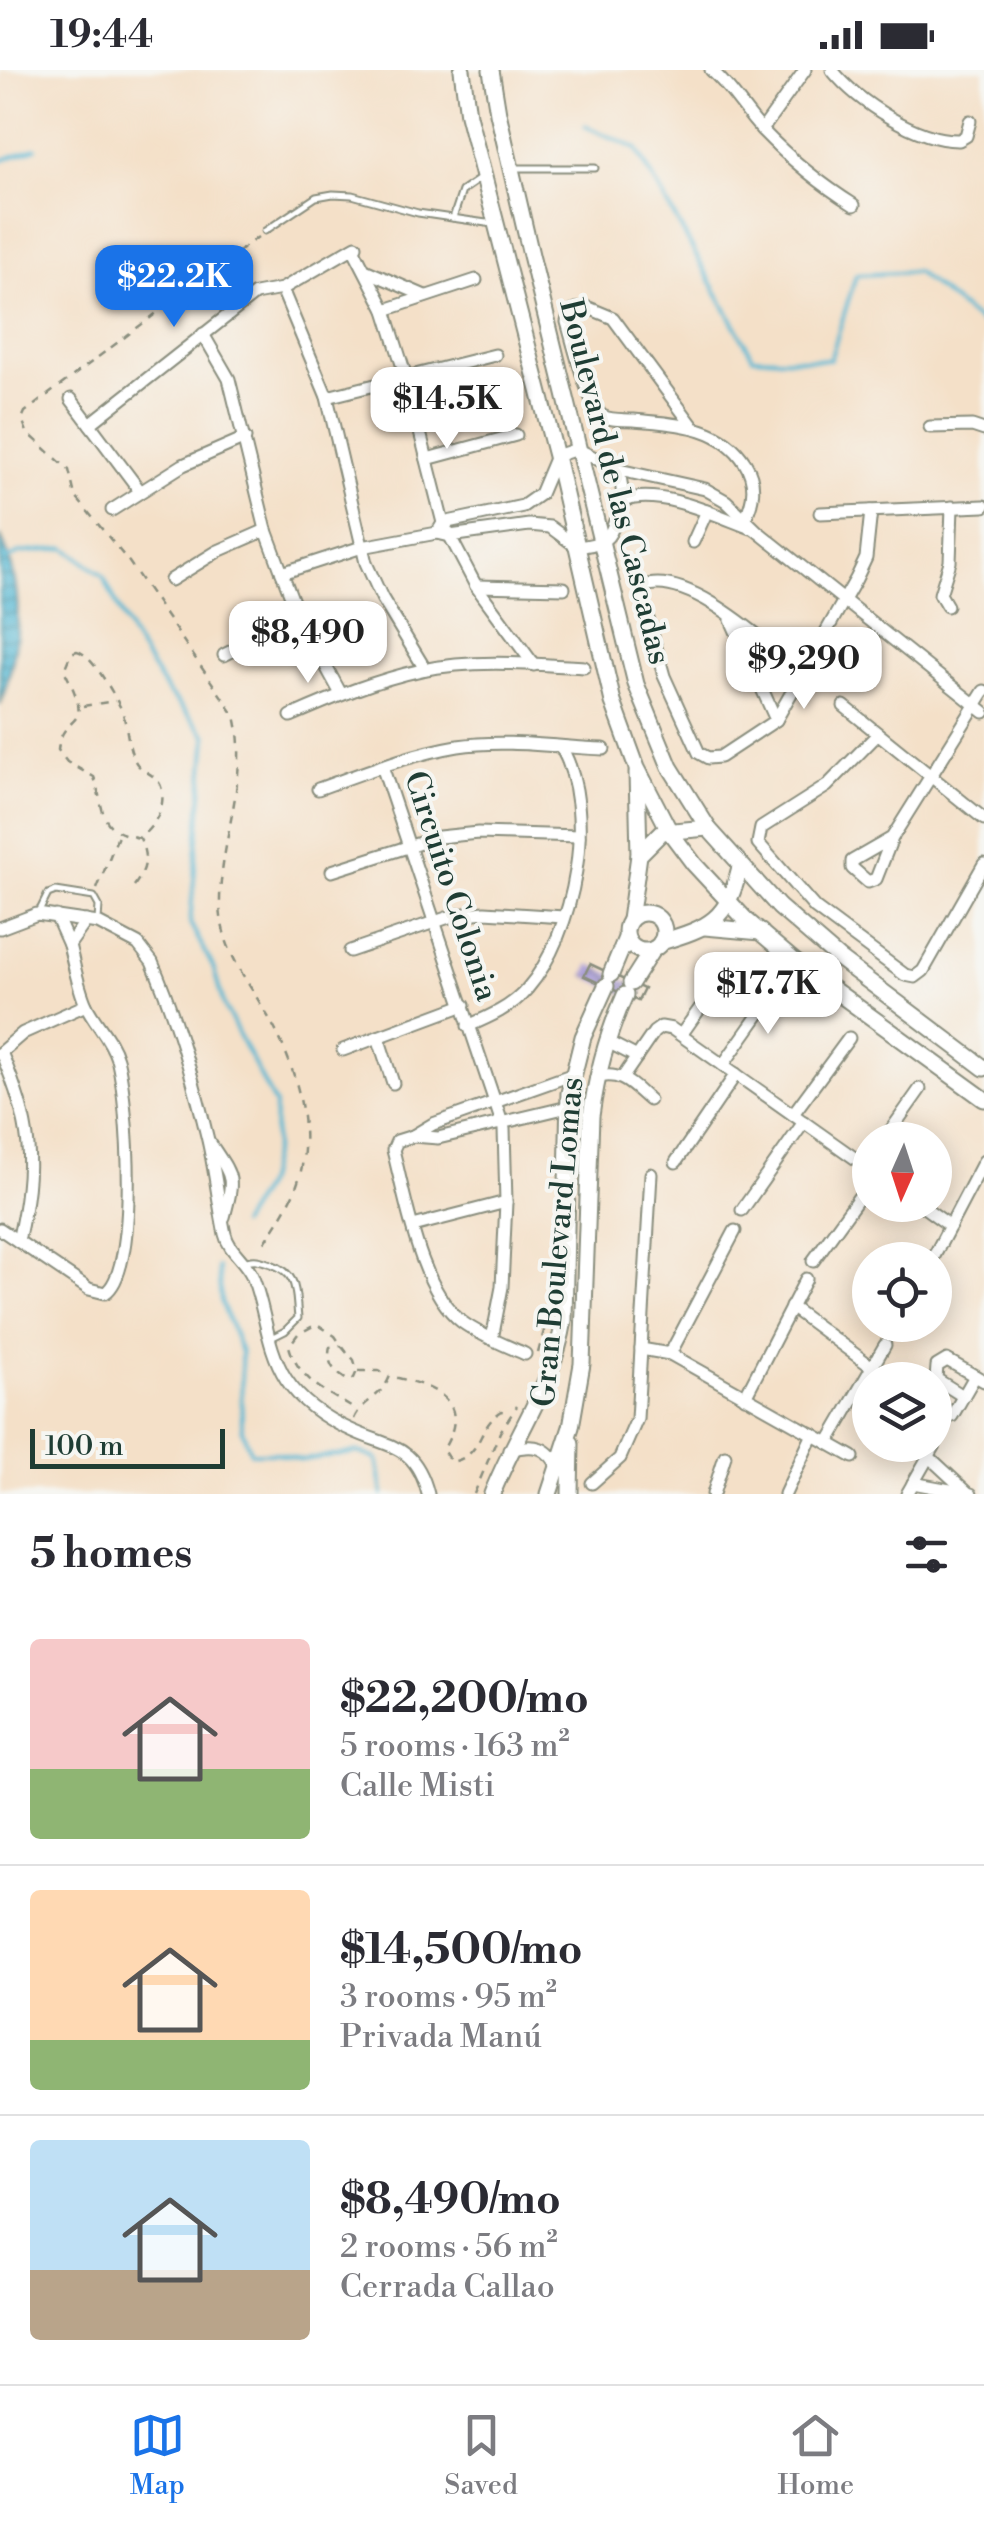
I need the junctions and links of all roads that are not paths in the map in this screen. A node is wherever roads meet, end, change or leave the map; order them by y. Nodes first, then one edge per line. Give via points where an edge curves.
1 (462, 70) edge
2 (491, 70) edge
3 (710, 70) edge
4 (806, 70) edge
5 (832, 70) edge
6 (970, 122) dead end
7 (762, 130) junction
8 (512, 168) junction
9 (595, 168) dead end
10 (484, 176) junction
11 (854, 206) dead end
12 (453, 218) junction
13 (496, 224) junction
14 (265, 232) dead end
15 (367, 271) junction
16 (476, 280) dead end
17 (282, 289) junction
18 (425, 296) junction
19 (385, 310) junction
20 (203, 334) junction
21 (495, 356) dead end
22 (406, 378) junction
23 (327, 397) junction
24 (71, 399) dead end
25 (90, 424) junction
26 (692, 425) junction
27 (930, 427) dead end
28 (984, 430) edge
29 (516, 435) dead end
30 (244, 438) junction
31 (577, 449) junction
32 (556, 456) junction
33 (428, 459) junction
34 (619, 470) junction
35 (140, 491) junction
36 (624, 501) junction
37 (984, 506) edge
38 (952, 508) junction
39 (112, 510) dead end
40 (871, 510) junction
41 (707, 511) junction
42 (820, 513) dead end
43 (743, 522) junction
44 (266, 530) junction
45 (444, 531) junction
46 (694, 542) dead end
47 (602, 544) junction
48 (578, 546) junction
49 (362, 547) junction
50 (282, 573) junction
51 (171, 580) dead end
52 (476, 586) junction
53 (564, 588) dead end
54 (844, 600) junction
55 (947, 606) dead end
56 (729, 616) junction
57 (299, 617) junction
58 (224, 655) dead end
59 (534, 664) junction
60 (584, 667) dead end
61 (425, 670) junction
62 (804, 673) junction
63 (984, 691) edge
64 (341, 694) junction
65 (844, 706) dead end
66 (980, 709) edge
67 (291, 716) dead end
68 (776, 720) junction
69 (878, 734) junction
70 (562, 747) junction
71 (604, 749) dead end
72 (382, 766) junction
73 (636, 768) junction
74 (929, 775) junction
75 (318, 788) dead end
76 (984, 819) edge
77 (708, 828) junction
78 (670, 832) junction
79 (579, 836) junction
80 (892, 838) dead end
81 (410, 846) junction
82 (639, 855) junction
83 (984, 864) edge
84 (740, 867) junction
85 (332, 871) dead end
86 (729, 902) junction
87 (38, 914) junction
88 (56, 916) junction
89 (564, 917) junction
90 (630, 920) junction
91 (435, 921) junction
92 (92, 922) junction
93 (705, 927) junction
94 (0, 928) edge
95 (760, 932) junction
96 (626, 938) junction
97 (69, 945) junction
98 (656, 946) junction
99 (350, 951) dead end
100 (779, 986) dead end
101 (708, 997) dead end
102 (464, 1004) junction
103 (86, 1005) junction
104 (590, 1018) junction
105 (468, 1026) junction
106 (934, 1032) junction
107 (608, 1034) junction
108 (681, 1035) junction
109 (378, 1036) junction
110 (849, 1038) dead end
111 (343, 1050) dead end
112 (916, 1052) junction
113 (0, 1053) edge
114 (636, 1057) junction
115 (723, 1065) junction
116 (984, 1068) edge
117 (736, 1074) junction
118 (571, 1075) junction
119 (624, 1077) junction
120 (596, 1078) junction
121 (393, 1083) dead end
122 (920, 1090) dead end
123 (984, 1099) edge
124 (649, 1100) dead end
125 (495, 1103) junction
126 (568, 1106) junction
127 (799, 1118) junction
128 (502, 1122) junction
129 (897, 1122) edge
130 (413, 1136) junction
131 (567, 1154) junction
132 (852, 1154) edge
133 (590, 1155) junction
134 (984, 1161) edge
135 (676, 1162) dead end
136 (651, 1174) dead end
137 (506, 1202) junction
138 (852, 1207) edge
139 (742, 1210) dead end
140 (944, 1222) edge
141 (413, 1226) junction
142 (950, 1226) junction
143 (0, 1229) edge
144 (735, 1232) dead end
145 (18, 1241) junction
146 (942, 1242) edge
147 (249, 1260) junction
148 (813, 1261) dead end
149 (806, 1279) dead end
150 (791, 1307) junction
151 (492, 1339) junction
152 (268, 1340) junction
153 (885, 1344) dead end
154 (641, 1349) junction
155 (670, 1354) junction
156 (531, 1357) road end
157 (867, 1362) edge
158 (874, 1362) edge
159 (980, 1378) edge
160 (964, 1396) junction
161 (744, 1398) junction
162 (852, 1401) edge
163 (952, 1416) dead end
164 (571, 1426) junction
165 (813, 1434) junction
166 (828, 1443) junction
167 (509, 1450) junction
168 (725, 1456) dead end
169 (852, 1457) dead end
170 (925, 1462) edge
171 (945, 1462) edge
172 (558, 1465) junction
173 (592, 1483) dead end
174 (910, 1489) edge
175 (969, 1493) edge
176 (428, 1494) edge
177 (492, 1494) edge
178 (549, 1494) edge
179 (569, 1494) edge
180 (714, 1494) edge
181 (786, 1494) edge

1 - 10 main road, Boulevard de las Cascadas
2 - 8 main road, Boulevard de las Cascadas
3 - 7 street
4 - 7 street
5 - 6 street via 856,96 916,130 959,140
7 - 11 street
8 - 9 lane
8 - 31 main road, Boulevard de las Cascadas
10 - 12 lane via 462,190
10 - 13 main road, Boulevard de las Cascadas
12 - 13 lane
12 - 14 lane via 333,194 316,196
13 - 32 main road, Boulevard de las Cascadas
15 - 17 street via 356,246
15 - 18 street
15 - 19 street
16 - 18 street
17 - 20 street via 254,294
17 - 23 street
18 - 19 street
19 - 22 street
20 - 25 street
20 - 30 street via 229,378
21 - 22 street
22 - 23 street
22 - 33 street
23 - 49 street
24 - 25 street
25 - 35 street
26 - 26 street via 613,318 589,308 569,314 594,408 602,416
26 - 43 street via 725,441 748,467 754,489
27 - 28 street
29 - 33 street
30 - 35 street
30 - 44 street
31 - 32 street
31 - 34 street
31 - 47 main road, Boulevard de las Cascadas
32 - 45 street via 540,494 523,506
32 - 48 main road, Boulevard de las Cascadas
33 - 45 street
34 - 36 street
34 - 43 street via 705,489
35 - 39 street
36 - 41 street via 638,496
36 - 47 street
37 - 38 street
38 - 40 street
38 - 55 street via 950,562 940,594
40 - 42 street
40 - 54 street via 866,558
41 - 43 street
41 - 46 street
43 - 54 street
44 - 50 street
44 - 51 street
45 - 48 street via 550,527
45 - 49 street
45 - 52 street
47 - 48 street
47 - 77 main road, Boulevard de las Cascadas via 636,684 670,767
48 - 73 main road, Boulevard de las Cascadas via 613,702
49 - 50 street
49 - 61 street via 382,598
50 - 57 street
52 - 53 street
52 - 59 street
54 - 62 street
54 - 66 street
56 - 62 street
56 - 68 street
56 - 68 street via 685,590 642,587 664,676 699,753 720,757
57 - 58 street
57 - 64 street
59 - 60 street
59 - 61 street
61 - 64 street
62 - 68 street
63 - 66 street
64 - 67 street
65 - 69 street
66 - 74 street
69 - 74 street
69 - 83 street via 826,786 761,828 758,843 815,908 905,976 923,971
70 - 71 street, Circuito Colonia
70 - 72 street, Circuito Colonia via 456,746
70 - 79 street, Circuito Colonia via 576,779
72 - 75 street
72 - 81 street, Circuito Colonia
73 - 78 main road, Boulevard de las Cascadas
73 - 82 main road
74 - 76 street
74 - 80 street
77 - 78 main road
77 - 84 main road, Boulevard de las Cascadas
78 - 82 main road
78 - 86 main road, Boulevard de las Cascadas
79 - 81 street via 478,832
79 - 89 street, Circuito Colonia
81 - 85 street
81 - 91 street, Circuito Colonia
82 - 90 main road
84 - 86 main road
84 - 106 main road, Boulevard de las Cascadas via 814,940
86 - 93 main road
86 - 95 main road, Boulevard de las Cascadas
87 - 88 street
87 - 92 lane via 51,892 94,897 99,906
87 - 94 street
88 - 92 street
88 - 97 street
89 - 91 street via 485,912
89 - 105 street, Circuito Colonia via 526,991
90 - 96 main road
90 - 98 main road via 654,915 662,924
91 - 99 street
91 - 102 street, Circuito Colonia
92 - 97 street
92 - 147 street via 138,944 152,962 208,1140 232,1175 224,1221 231,1248
93 - 95 main road
93 - 98 main road
95 - 112 main road, Boulevard de las Cascadas
96 - 98 main road via 634,948
96 - 104 main road, Gran Boulevard Lomas
97 - 103 street
98 - 107 main road, Gran Boulevard Lomas
100 - 115 street
101 - 108 street
102 - 105 street, Circuito Colonia
102 - 109 street
103 - 113 street via 23,1033
103 - 145 street via 116,1056 124,1096 128,1220 115,1284 105,1294 90,1290
104 - 107 main road
104 - 118 main road, Gran Boulevard Lomas
105 - 125 street, Circuito Colonia
106 - 112 main road
106 - 116 main road, Boulevard de las Cascadas
107 - 114 street
107 - 120 main road, Gran Boulevard Lomas
108 - 114 street via 661,1028
108 - 115 street
109 - 111 street
109 - 121 street
110 - 127 street
112 - 123 main road, Boulevard de las Cascadas
113 - 145 street via 30,1138 29,1192
114 - 119 street
115 - 117 street
117 - 127 street
117 - 135 street
118 - 125 street
118 - 126 main road, Gran Boulevard Lomas
119 - 120 street
119 - 124 street
120 - 133 main road, Gran Boulevard Lomas
122 - 129 street
125 - 128 street, Circuito Colonia
125 - 130 street
126 - 128 street
126 - 131 main road, Gran Boulevard Lomas
127 - 132 street
127 - 139 street
128 - 130 street via 438,1138
128 - 137 street, Circuito Colonia
130 - 141 street via 393,1150
131 - 133 main road
131 - 167 main road, Gran Boulevard Lomas via 561,1342
133 - 164 main road, Gran Boulevard Lomas via 582,1352
134 - 142 street
136 - 154 street
137 - 141 street
137 - 151 street, Circuito Colonia
138 - 148 street
140 - 142 street
141 - 151 street via 443,1302
142 - 146 street
143 - 145 street
144 - 155 street
147 - 152 street
147 - 152 lane via 290,1272 298,1315
149 - 150 street
150 - 157 street
150 - 161 street
151 - 156 street
152 - 176 street via 305,1401 406,1454
153 - 158 street
154 - 155 street
154 - 173 street via 632,1438
155 - 161 street
159 - 160 street
159 - 160 street via 947,1360 937,1366 936,1379
160 - 163 street
161 - 165 street
162 - 166 street
164 - 172 main road, Gran Boulevard Lomas
164 - 179 main road
165 - 166 street
165 - 181 street
166 - 169 street
167 - 172 street via 540,1447
167 - 177 main road, Gran Boulevard Lomas
168 - 180 street
170 - 174 street
171 - 175 street
172 - 178 main road, Gran Boulevard Lomas
172 - 179 street
174 - 175 street

